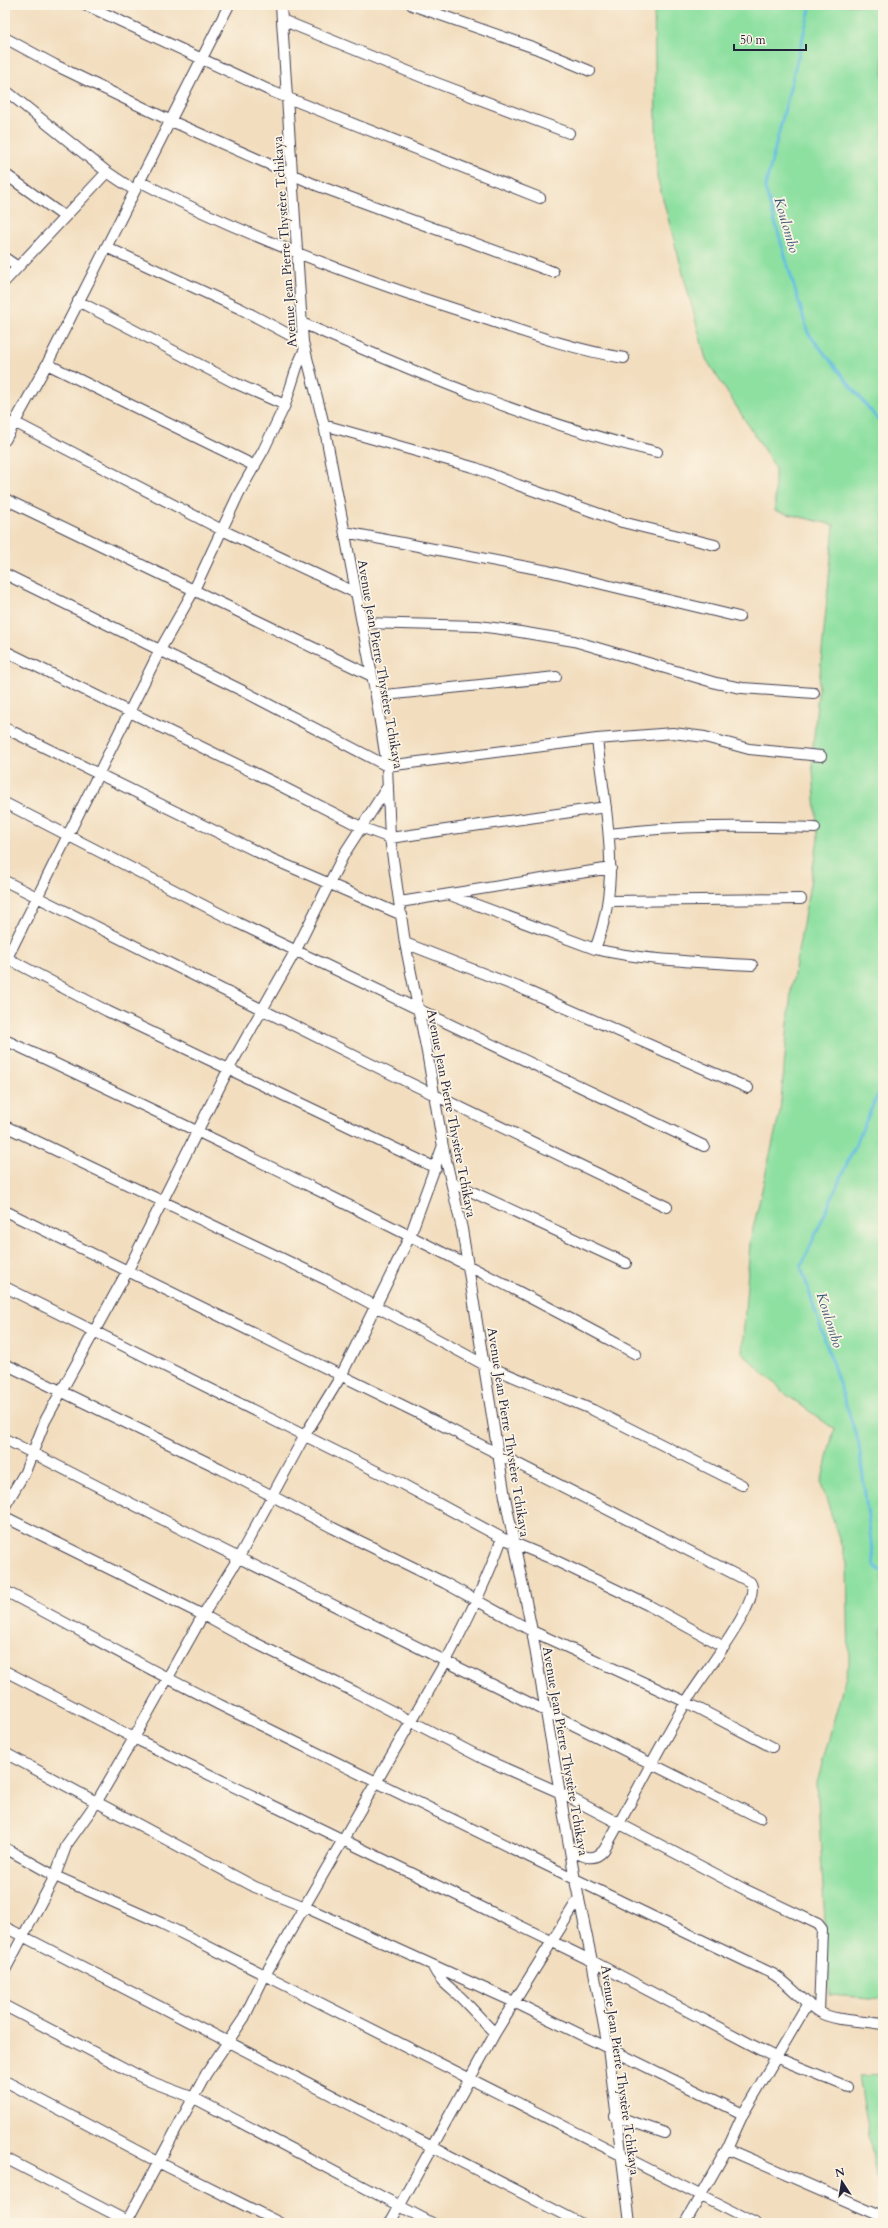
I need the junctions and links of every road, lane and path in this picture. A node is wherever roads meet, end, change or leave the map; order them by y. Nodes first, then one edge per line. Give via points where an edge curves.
1 (86, 5) edge
2 (229, 5) edge
3 (280, 5) edge
4 (412, 5) edge
5 (282, 20) junction
6 (5, 38) edge
7 (201, 58) junction
8 (590, 71) dead end
9 (5, 90) edge
10 (287, 98) junction
11 (169, 120) junction
12 (569, 132) dead end
13 (107, 172) junction
14 (5, 174) edge
15 (290, 174) junction
16 (137, 185) junction
17 (540, 198) dead end
18 (65, 217) junction
19 (106, 247) junction
20 (297, 254) junction
21 (5, 258) edge
22 (18, 267) junction
23 (553, 272) dead end
24 (5, 281) edge
25 (78, 301) junction
26 (302, 323) junction
27 (304, 346) junction
28 (624, 358) dead end
29 (47, 364) junction
30 (285, 406) junction
31 (14, 422) junction
32 (324, 425) junction
33 (6, 437) edge
34 (657, 452) dead end
35 (254, 466) junction
36 (5, 498) edge
37 (222, 530) junction
38 (345, 532) junction
39 (715, 545) dead end
40 (5, 574) edge
41 (194, 590) junction
42 (356, 593) junction
43 (739, 617) dead end
44 (363, 623) junction
45 (160, 650) junction
46 (5, 651) edge
47 (372, 676) junction
48 (556, 677) dead end
49 (814, 693) dead end
50 (376, 696) junction
51 (130, 712) junction
52 (5, 728) edge
53 (597, 739) junction
54 (820, 756) dead end
55 (387, 766) junction
56 (99, 774) junction
57 (388, 786) junction
58 (5, 803) edge
59 (606, 806) junction
60 (361, 827) junction
61 (815, 828) dead end
62 (609, 834) junction
63 (68, 836) junction
64 (390, 838) junction
65 (610, 868) junction
66 (5, 881) edge
67 (328, 884) junction
68 (450, 895) junction
69 (37, 897) junction
70 (801, 899) dead end
71 (609, 901) junction
72 (400, 902) junction
73 (402, 915) junction
74 (405, 943) junction
75 (595, 949) junction
76 (296, 950) junction
77 (6, 959) edge
78 (752, 965) dead end
79 (262, 1010) junction
80 (418, 1010) junction
81 (5, 1040) edge
82 (228, 1070) junction
83 (748, 1088) dead end
84 (435, 1094) junction
85 (5, 1126) edge
86 (197, 1132) junction
87 (704, 1146) dead end
88 (442, 1147) junction
89 (436, 1168) junction
90 (451, 1182) junction
91 (162, 1201) junction
92 (667, 1207) dead end
93 (5, 1211) edge
94 (410, 1236) junction
95 (626, 1263) dead end
96 (468, 1264) junction
97 (128, 1270) junction
98 (5, 1287) edge
99 (375, 1306) junction
100 (93, 1330) junction
101 (636, 1354) dead end
102 (5, 1364) edge
103 (483, 1364) junction
104 (341, 1376) junction
105 (62, 1390) junction
106 (305, 1435) junction
107 (5, 1439) edge
108 (33, 1452) junction
109 (497, 1453) junction
110 (742, 1485) dead end
111 (273, 1496) junction
112 (5, 1506) edge
113 (5, 1517) edge
114 (502, 1538) junction
115 (513, 1543) junction
116 (240, 1557) junction
117 (5, 1591) edge
118 (476, 1600) junction
119 (203, 1615) junction
120 (532, 1631) junction
121 (724, 1647) junction
122 (446, 1661) junction
123 (5, 1671) edge
124 (168, 1678) junction
125 (686, 1702) junction
126 (545, 1710) junction
127 (410, 1721) junction
128 (134, 1738) junction
129 (772, 1747) dead end
130 (5, 1752) edge
131 (650, 1764) junction
132 (377, 1783) junction
133 (560, 1793) junction
134 (96, 1803) junction
135 (760, 1818) dead end
136 (620, 1823) junction
137 (342, 1840) junction
138 (5, 1848) edge
139 (570, 1850) junction
140 (55, 1876) junction
141 (575, 1880) junction
142 (579, 1898) junction
143 (305, 1907) junction
144 (5, 1927) edge
145 (24, 1937) junction
146 (551, 1942) junction
147 (592, 1961) junction
148 (432, 1965) junction
149 (5, 1970) edge
150 (265, 1975) junction
151 (514, 2002) junction
152 (808, 2003) junction
153 (5, 2006) edge
154 (819, 2012) junction
155 (883, 2024) edge
156 (495, 2033) junction
157 (227, 2041) junction
158 (608, 2048) junction
159 (775, 2057) junction
160 (470, 2080) junction
161 (5, 2081) edge
162 (848, 2087) dead end
163 (194, 2098) junction
164 (743, 2114) junction
165 (615, 2116) junction
166 (665, 2133) dead end
167 (433, 2146) junction
168 (727, 2149) junction
169 (620, 2155) junction
170 (5, 2158) edge
171 (160, 2163) junction
172 (700, 2194) junction
173 (400, 2207) junction
174 (883, 2217) edge
175 (128, 2222) edge
176 (280, 2223) edge
177 (390, 2223) edge
178 (432, 2223) edge
179 (580, 2223) edge
180 (630, 2223) edge
181 (685, 2223) edge
182 (755, 2223) edge

1 - 7 street
2 - 7 street
3 - 5 street, Avenue Jean Pierre Thystère Tchikaya
4 - 8 street via 535,48
5 - 10 street, Avenue Jean Pierre Thystère Tchikaya
5 - 12 street
6 - 11 street
7 - 10 street
7 - 11 street
9 - 13 street
10 - 15 street, Avenue Jean Pierre Thystère Tchikaya
10 - 17 street
11 - 15 street
11 - 16 street
13 - 16 street
13 - 18 street
14 - 18 street
15 - 20 street, Avenue Jean Pierre Thystère Tchikaya
15 - 23 street via 347,198
16 - 19 street
16 - 20 street
18 - 22 street
19 - 25 street
19 - 27 street via 241,309
20 - 26 street, Avenue Jean Pierre Thystère Tchikaya
20 - 28 street via 550,340
21 - 22 street
22 - 24 street
25 - 29 street
25 - 30 street via 209,370
26 - 27 street, Avenue Jean Pierre Thystère Tchikaya
26 - 34 street via 398,365 489,400 606,440
27 - 30 street
27 - 32 street, Avenue Jean Pierre Thystère Tchikaya
29 - 31 street
29 - 35 street
30 - 35 street
31 - 33 street
31 - 37 street
32 - 38 street, Avenue Jean Pierre Thystère Tchikaya
32 - 39 street via 476,468 622,522
35 - 37 street
36 - 41 street
37 - 41 street
37 - 42 street
38 - 42 street, Avenue Jean Pierre Thystère Tchikaya
38 - 43 street via 548,571
40 - 45 street
41 - 45 street
41 - 47 street
42 - 44 street, Avenue Jean Pierre Thystère Tchikaya
44 - 47 street, Avenue Jean Pierre Thystère Tchikaya
44 - 49 street via 502,629 574,641 716,683 742,688
45 - 51 street
45 - 55 street
46 - 51 street
47 - 50 street, Avenue Jean Pierre Thystère Tchikaya
48 - 50 street
50 - 55 street, Avenue Jean Pierre Thystère Tchikaya
51 - 56 street
51 - 60 street
52 - 56 street
53 - 54 street via 632,735 688,734 749,749
53 - 55 street
53 - 59 street
55 - 57 street, Avenue Jean Pierre Thystère Tchikaya
56 - 63 street
56 - 67 street
57 - 60 street
57 - 64 street, Avenue Jean Pierre Thystère Tchikaya
58 - 63 street
59 - 62 street
59 - 64 street
60 - 64 street
60 - 67 street
61 - 62 street via 736,825 676,827
62 - 65 street
63 - 69 street
63 - 76 street
64 - 72 street, Avenue Jean Pierre Thystère Tchikaya
65 - 68 street
65 - 71 street
66 - 69 street
67 - 73 street
67 - 76 street
68 - 72 street
68 - 75 street
69 - 77 street
69 - 79 street
70 - 71 street
71 - 75 street
72 - 73 street, Avenue Jean Pierre Thystère Tchikaya
73 - 74 street, Avenue Jean Pierre Thystère Tchikaya
74 - 80 street, Avenue Jean Pierre Thystère Tchikaya
74 - 83 street via 518,987
75 - 78 street via 649,960
76 - 79 street
76 - 80 street
77 - 82 street
79 - 82 street
79 - 84 street
80 - 84 street, Avenue Jean Pierre Thystère Tchikaya
80 - 87 street
81 - 86 street
82 - 86 street
82 - 89 street
84 - 88 street, Avenue Jean Pierre Thystère Tchikaya
84 - 92 street
85 - 91 street
86 - 91 street
86 - 94 street
88 - 89 street
88 - 90 street, Avenue Jean Pierre Thystère Tchikaya
89 - 94 street
90 - 95 street
90 - 96 street, Avenue Jean Pierre Thystère Tchikaya
91 - 97 street
91 - 99 street via 327,1280
93 - 97 street
94 - 96 street
94 - 99 street
96 - 101 street
96 - 103 street, Avenue Jean Pierre Thystère Tchikaya
97 - 100 street
97 - 104 street
98 - 100 street
99 - 103 street
99 - 104 street
100 - 105 street
100 - 106 street
102 - 105 street
103 - 109 street, Avenue Jean Pierre Thystère Tchikaya
103 - 110 street via 592,1410
104 - 106 street
104 - 109 street
105 - 108 street via 45,1421
105 - 111 street
106 - 111 street
106 - 114 street
107 - 108 street
108 - 112 street via 25,1472
108 - 116 street
109 - 115 street, Avenue Jean Pierre Thystère Tchikaya
109 - 121 street via 750,1582 753,1586 750,1599
111 - 116 street
111 - 118 street
113 - 119 street
114 - 115 street
114 - 118 street
115 - 120 street, Avenue Jean Pierre Thystère Tchikaya
115 - 121 street via 648,1605
116 - 119 street
116 - 122 street
117 - 124 street
118 - 120 street
118 - 122 street
119 - 124 street
119 - 127 street via 247,1640
120 - 125 street
120 - 126 street, Avenue Jean Pierre Thystère Tchikaya
121 - 125 street
122 - 126 street
122 - 127 street
123 - 128 street
124 - 128 street
124 - 132 street
125 - 129 street
125 - 131 street
126 - 131 street
126 - 133 street, Avenue Jean Pierre Thystère Tchikaya
127 - 132 street
127 - 133 street
128 - 134 street
128 - 137 street
130 - 134 street
131 - 135 street
131 - 136 street
132 - 137 street
132 - 141 street
133 - 136 street
133 - 139 street, Avenue Jean Pierre Thystère Tchikaya
134 - 140 street via 67,1844
134 - 143 street via 255,1887
136 - 139 street via 599,1856 586,1858
136 - 154 street via 820,1926
137 - 143 street
137 - 146 street
138 - 140 street
139 - 141 street, Avenue Jean Pierre Thystère Tchikaya
140 - 145 street
140 - 150 street via 154,1920
141 - 142 street, Avenue Jean Pierre Thystère Tchikaya
141 - 152 street via 773,1974
142 - 146 street
142 - 147 street, Avenue Jean Pierre Thystère Tchikaya
143 - 148 street
143 - 150 street
144 - 145 street
145 - 149 street
145 - 157 street
146 - 147 street
146 - 151 street
147 - 158 street, Avenue Jean Pierre Thystère Tchikaya
147 - 159 street
148 - 151 street
148 - 156 street via 443,1984
150 - 157 street via 244,2018
150 - 160 street
151 - 156 street
151 - 158 street
152 - 154 street
152 - 159 street
153 - 163 street via 149,2081
154 - 155 street via 828,2016
156 - 160 street
157 - 163 street
157 - 167 street
158 - 164 street
158 - 165 street, Avenue Jean Pierre Thystère Tchikaya
159 - 162 street
159 - 164 street
160 - 167 street
160 - 169 street
161 - 171 street
163 - 171 street
163 - 173 street
164 - 168 street
165 - 166 street
165 - 169 street, Avenue Jean Pierre Thystère Tchikaya
167 - 173 street
167 - 179 street
168 - 172 street
168 - 174 street
169 - 172 street
169 - 180 street, Avenue Jean Pierre Thystère Tchikaya
170 - 175 street
171 - 175 street
171 - 176 street
172 - 181 street
172 - 182 street
173 - 177 street
173 - 178 street

